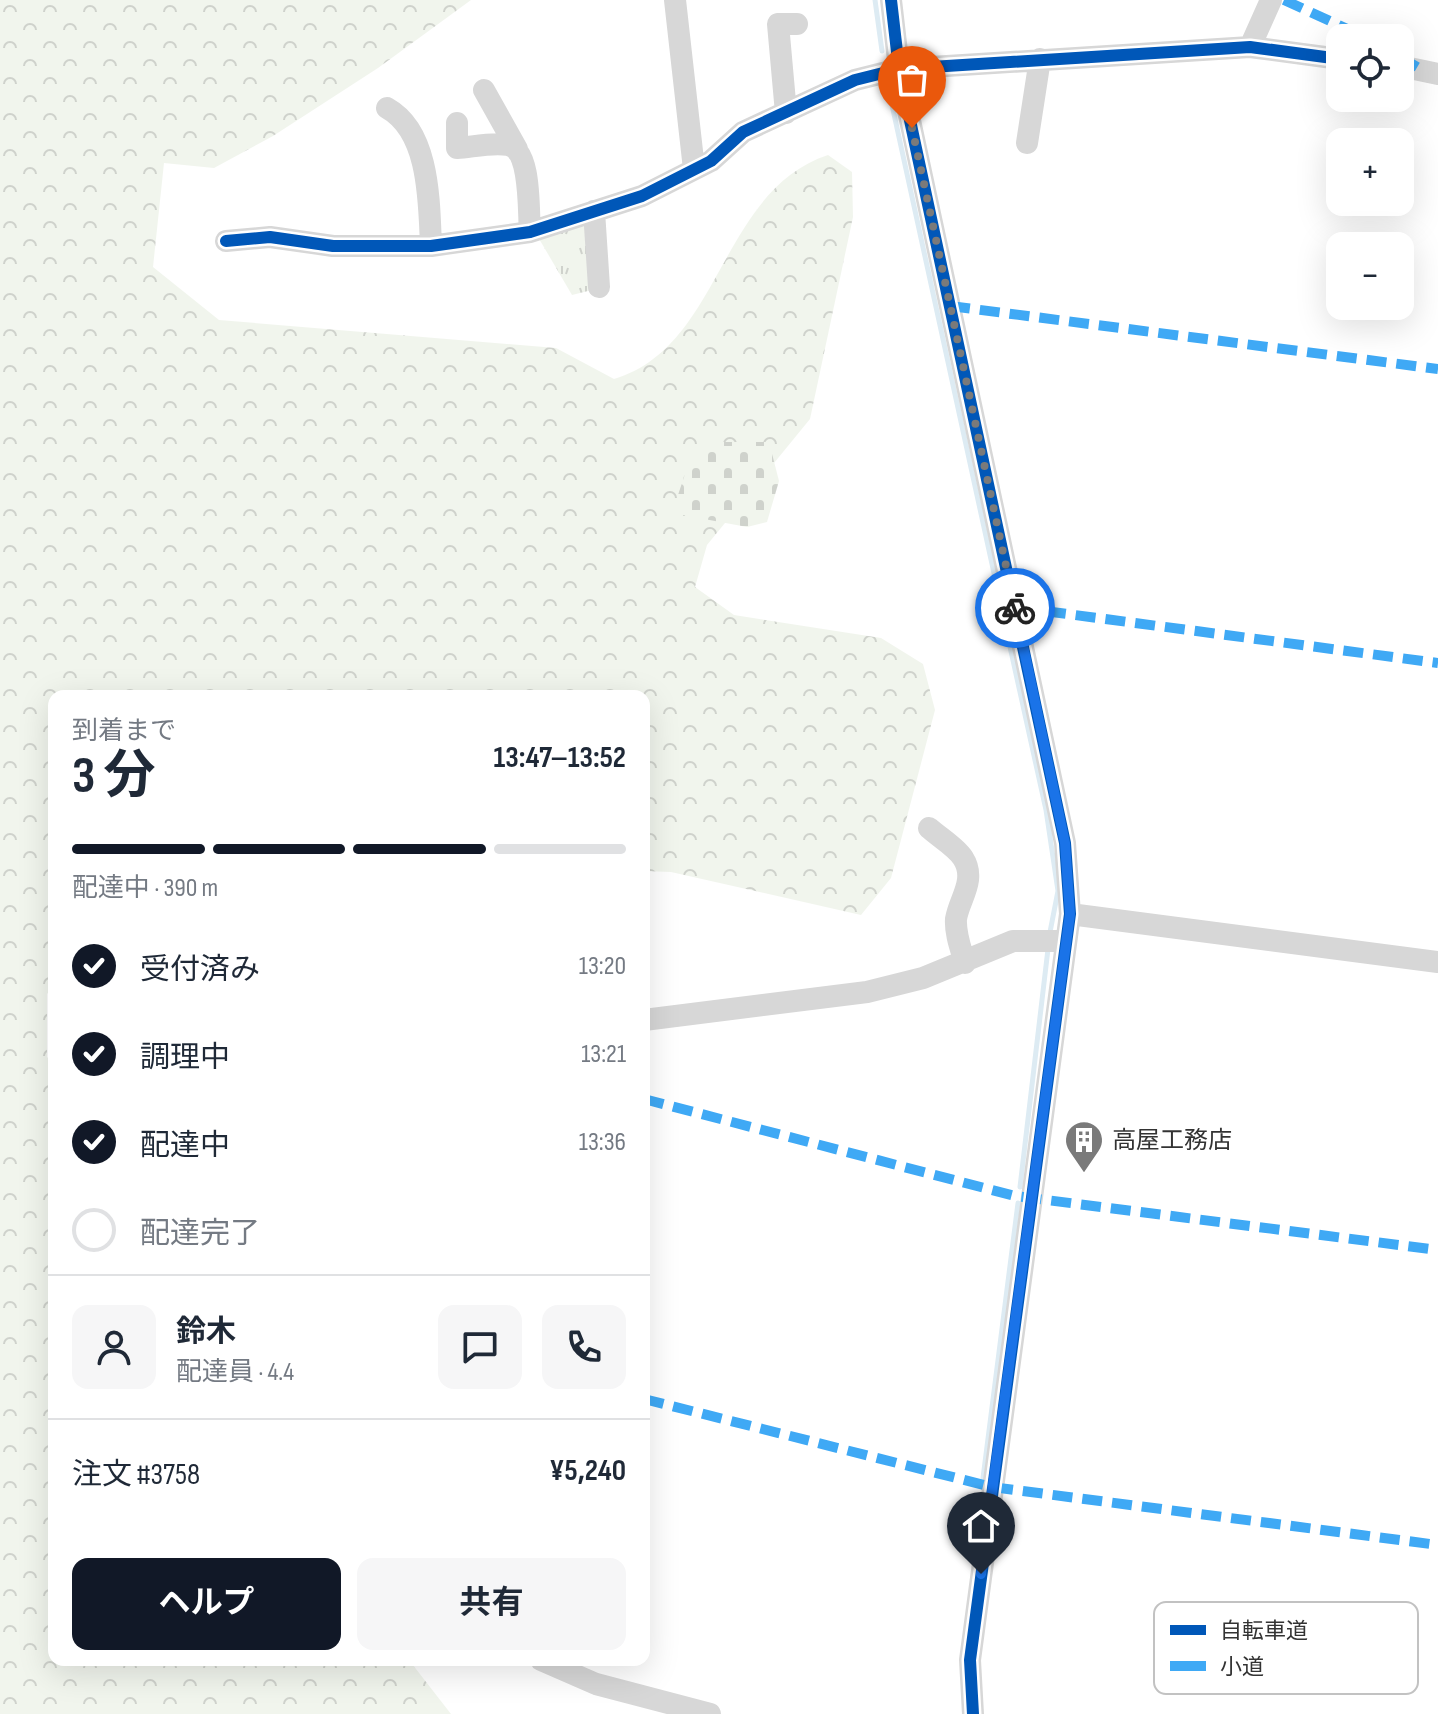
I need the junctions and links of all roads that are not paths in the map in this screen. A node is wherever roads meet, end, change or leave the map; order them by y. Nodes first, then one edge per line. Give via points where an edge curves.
1 (675, 0) edge
2 (891, 0) edge
3 (1271, 0) edge
4 (797, 24) dead end
5 (1250, 47) junction
6 (1326, 57) edge
7 (1040, 59) junction
8 (899, 69) junction
9 (1414, 69) edge
10 (1438, 74) edge
11 (484, 90) dead end
12 (387, 108) dead end
13 (786, 113) junction
14 (457, 123) dead end
15 (1027, 143) dead end
16 (517, 149) junction
17 (694, 169) junction
18 (594, 211) junction
19 (530, 232) junction
20 (226, 241) dead end
21 (431, 246) junction
22 (599, 287) dead end
23 (929, 828) dead end
24 (1070, 914) junction
25 (1064, 941) junction
26 (1438, 962) edge
27 (965, 963) junction
28 (650, 1019) edge
29 (555, 1666) edge
30 (700, 1713) edge
31 (973, 1714) edge

1 - 17 street
2 - 8 street
3 - 5 street
4 - 13 street via 778,24
5 - 6 street
5 - 7 street
7 - 8 street
7 - 15 street
8 - 13 street via 855,80
8 - 24 street via 1065,843
9 - 10 street
11 - 16 street
12 - 21 street via 402,116 411,131 428,177
13 - 17 street via 743,132
14 - 16 street via 457,148
16 - 19 street via 525,162
17 - 18 street via 642,196
18 - 19 street
18 - 22 street
19 - 21 street
20 - 21 street via 270,237 333,246
23 - 27 street via 963,858 969,877 956,916
24 - 25 street
24 - 26 street
25 - 27 street via 1013,941
25 - 31 street via 970,1660
27 - 28 street via 867,992
29 - 30 street via 596,1684

